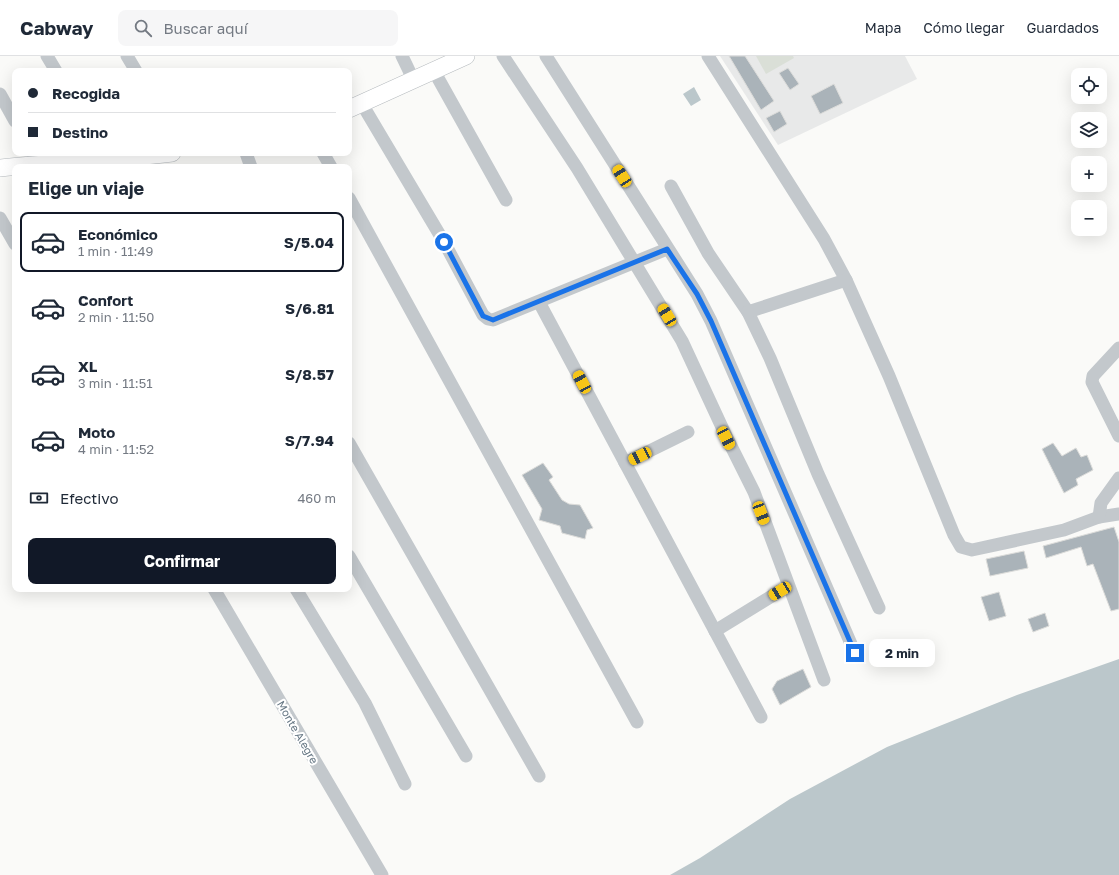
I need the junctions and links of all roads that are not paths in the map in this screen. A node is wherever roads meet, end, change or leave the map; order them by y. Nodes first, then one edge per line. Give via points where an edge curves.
1 (47, 56) edge
2 (127, 56) edge
3 (402, 56) edge
4 (466, 56) edge
5 (503, 56) edge
6 (546, 56) edge
7 (708, 56) edge
8 (54, 68) edge
9 (134, 68) edge
10 (434, 72) junction
11 (414, 81) junction
12 (0, 94) edge
13 (356, 106) edge
14 (12, 116) edge
15 (133, 156) edge
16 (111, 158) edge
17 (38, 161) edge
18 (22, 164) edge
19 (12, 166) edge
20 (0, 168) edge
21 (671, 186) dead end
22 (506, 200) dead end
23 (352, 203) edge
24 (0, 218) edge
25 (12, 239) edge
26 (667, 249) junction
27 (635, 262) junction
28 (846, 280) junction
29 (539, 302) junction
30 (748, 312) junction
31 (1119, 348) edge
32 (688, 432) dead end
33 (1119, 436) edge
34 (352, 448) edge
35 (625, 463) junction
36 (1119, 478) edge
37 (1119, 514) edge
38 (1099, 517) junction
39 (352, 561) edge
40 (780, 591) dead end
41 (216, 592) edge
42 (298, 592) edge
43 (879, 608) dead end
44 (715, 630) junction
45 (855, 653) dead end
46 (824, 680) dead end
47 (761, 717) dead end
48 (637, 722) dead end
49 (466, 756) dead end
50 (539, 776) dead end
51 (405, 784) dead end
52 (382, 875) edge

1 - 8 street
2 - 9 street
3 - 11 street
4 - 10 main road
5 - 27 street
6 - 26 street
7 - 28 street via 824,240
10 - 11 main road
10 - 22 street
11 - 13 main road
12 - 14 street
13 - 29 street via 444,242 483,316 493,320
15 - 16 main road
16 - 17 main road
17 - 18 main road
19 - 20 main road
21 - 30 street via 708,253
23 - 48 street
24 - 25 street
26 - 27 street
26 - 45 street via 697,294 711,321
27 - 29 street
27 - 46 street via 682,341 726,438 754,492
28 - 30 street
28 - 38 street via 889,376 954,535 962,547 972,550 1064,530
29 - 35 street
30 - 43 street
31 - 33 street via 1093,376 1092,382
32 - 35 street
34 - 50 street
35 - 44 street
36 - 38 street via 1101,503
37 - 38 street
39 - 49 street
40 - 44 street
41 - 52 street, Monte Alegre
42 - 51 street via 365,703
44 - 47 street

